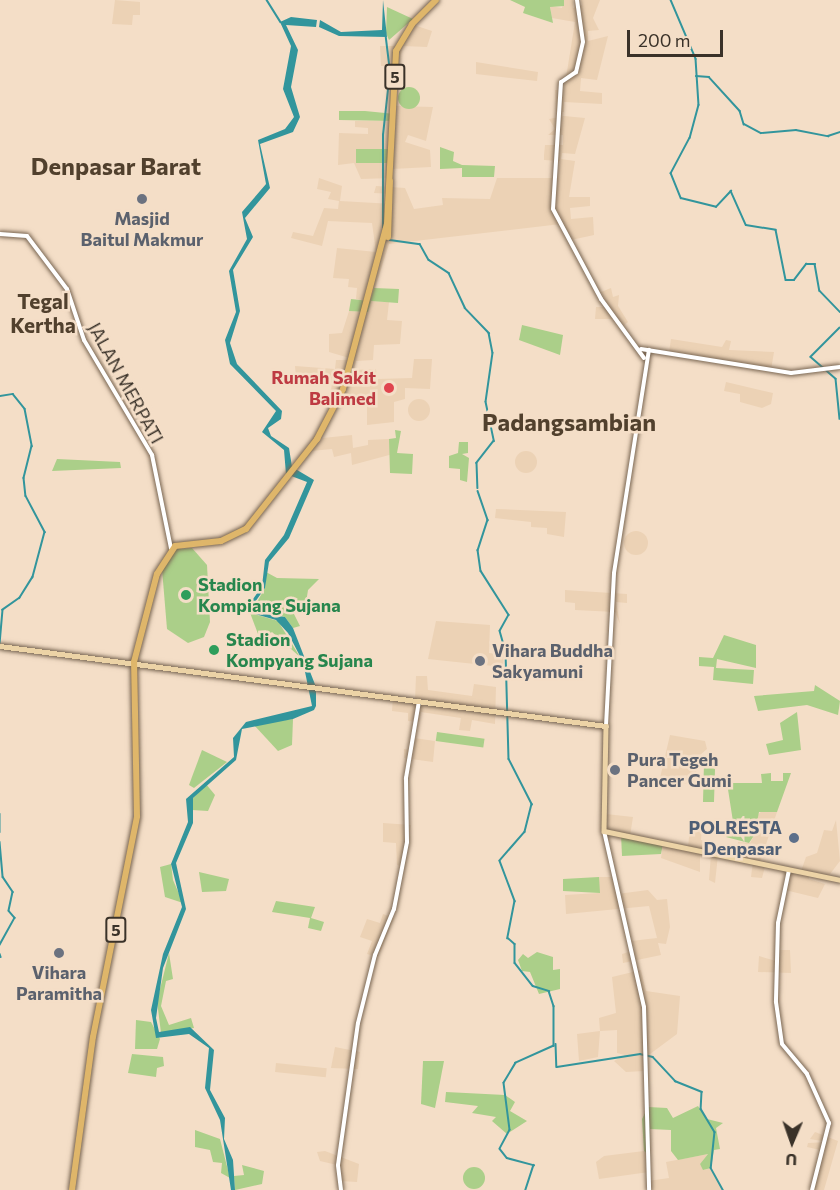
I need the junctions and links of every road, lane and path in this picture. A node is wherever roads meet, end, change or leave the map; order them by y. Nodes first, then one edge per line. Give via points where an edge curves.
1 (436, 0) edge
2 (577, 0) edge
3 (0, 234) edge
4 (641, 349) junction
5 (649, 350) junction
6 (644, 358) junction
7 (840, 367) edge
8 (170, 547) junction
9 (0, 646) edge
10 (134, 668) junction
11 (419, 701) junction
12 (606, 726) junction
13 (604, 831) junction
14 (789, 870) junction
15 (840, 880) edge
16 (72, 1190) edge
17 (341, 1190) edge
18 (649, 1190) edge
19 (812, 1190) edge

1 - 8 highway, 5 via 412,24 396,51 387,169 391,224 344,389 296,465 246,529 204,541 185,539
2 - 4 street via 583,42 576,72 561,82 553,209 612,316
3 - 8 street, JALAN MERPATI via 27,236 66,286 84,340 150,451
4 - 5 street
4 - 6 street
5 - 6 street
5 - 7 street via 784,372
6 - 12 street via 643,412 614,573
8 - 10 highway, 5 via 159,558
9 - 10 main road
10 - 11 main road
10 - 16 highway, 5 via 140,794 93,1036
11 - 12 main road
11 - 17 street via 406,778 407,842 394,909 375,955 358,1023 338,1165
12 - 13 main road
13 - 14 main road
13 - 18 street via 644,1007
14 - 15 main road
14 - 19 street via 776,949 776,1006 782,1044 807,1074 830,1128

